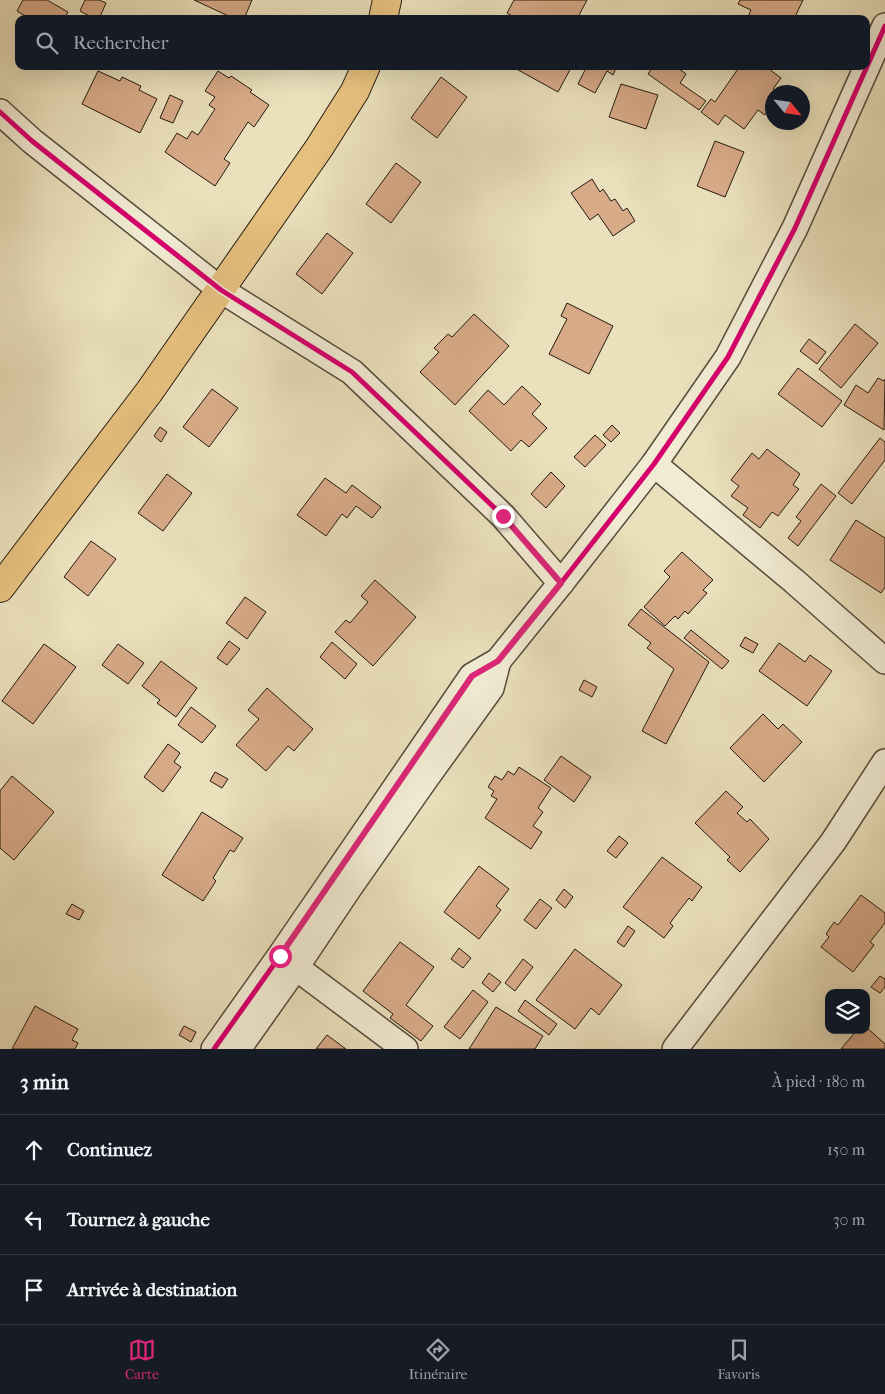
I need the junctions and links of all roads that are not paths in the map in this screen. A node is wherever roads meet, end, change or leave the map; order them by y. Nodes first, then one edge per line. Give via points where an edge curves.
1 (387, 0) edge
2 (384, 15) edge
3 (885, 26) edge
4 (870, 60) edge
5 (364, 70) edge
6 (865, 70) edge
7 (0, 112) edge
8 (221, 290) junction
9 (654, 464) junction
10 (561, 583) junction
11 (0, 588) edge
12 (885, 661) edge
13 (885, 762) edge
14 (288, 962) junction
15 (214, 1049) edge
16 (238, 1049) edge
17 (405, 1049) edge
18 (675, 1049) edge

1 - 2 highway
3 - 4 street
5 - 8 highway via 355,91 319,148
6 - 9 street via 795,228 728,357
7 - 8 street via 32,141
8 - 10 street via 352,372 503,516
8 - 11 highway via 149,392
9 - 10 street
9 - 12 street
10 - 14 street via 498,661 472,676 417,772
13 - 18 street via 833,842
14 - 15 street
14 - 16 street
14 - 17 street

